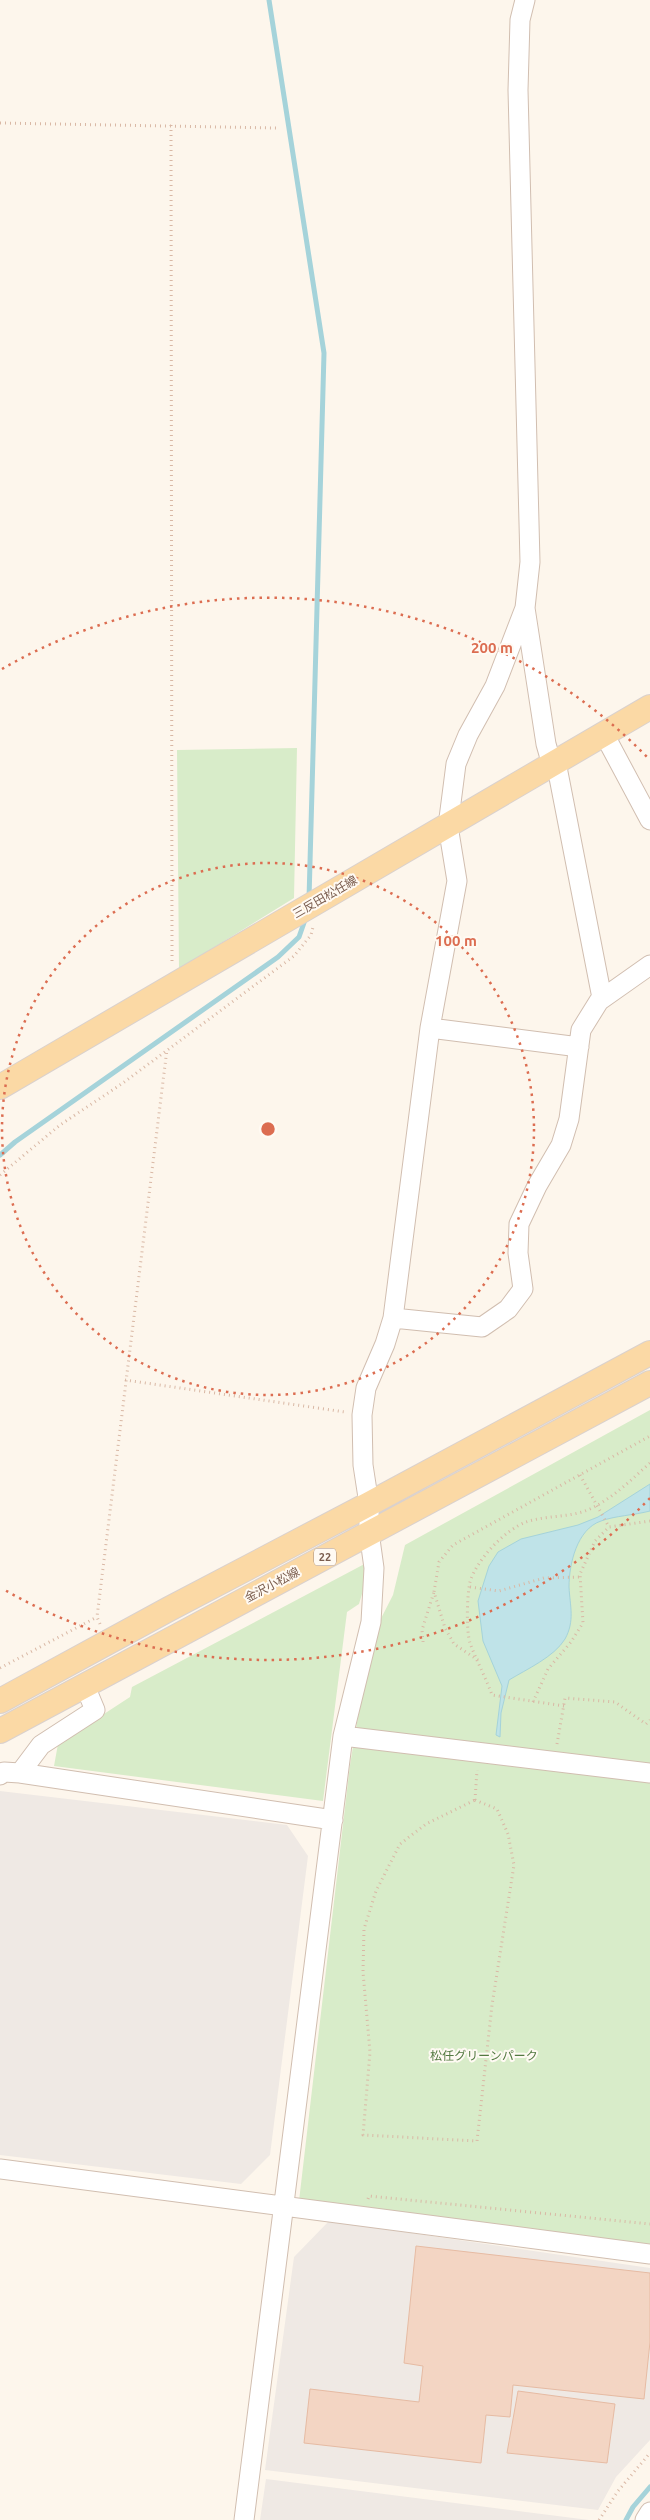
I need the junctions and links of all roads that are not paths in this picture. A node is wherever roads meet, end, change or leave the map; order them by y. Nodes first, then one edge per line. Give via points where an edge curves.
1 (525, 0) edge
2 (525, 608) junction
3 (650, 706) edge
4 (604, 734) junction
5 (554, 763) junction
6 (650, 820) edge
7 (448, 826) junction
8 (650, 965) edge
9 (602, 998) junction
10 (430, 1028) junction
11 (579, 1047) junction
12 (0, 1087) edge
13 (393, 1318) junction
14 (650, 1353) edge
15 (650, 1383) edge
16 (369, 1504) junction
17 (369, 1532) junction
18 (85, 1686) junction
19 (0, 1701) edge
20 (0, 1731) edge
21 (343, 1736) junction
22 (20, 1773) junction
23 (650, 1773) edge
24 (0, 1775) edge
25 (333, 1820) junction
26 (0, 2168) edge
27 (284, 2208) junction
28 (650, 2254) edge
29 (650, 2512) edge
30 (244, 2520) edge
31 (645, 2520) edge

1 - 2 street via 520,20 518,90 530,562
2 - 5 street via 546,744
2 - 7 street via 495,686 456,764
3 - 4 main road, 三反田松任線
4 - 5 main road, 三反田松任線
4 - 6 street
5 - 7 main road, 三反田松任線
5 - 9 street
7 - 10 street via 457,881
7 - 12 main road, 三反田松任線
8 - 9 street
9 - 11 street via 581,1030
10 - 11 street
10 - 13 street
11 - 13 street via 569,1119 561,1144 519,1224 518,1253 523,1290 508,1308 482,1327
13 - 16 street via 366,1388 362,1415 363,1465
14 - 16 main road, 22
15 - 17 main road, 金沢小松線 / 22
16 - 17 street
16 - 19 main road, 22
17 - 18 main road, 金沢小松線 / 22
17 - 21 street via 374,1568 371,1622
18 - 20 main road, 金沢小松線 / 22
18 - 22 street via 95,1710 42,1745
21 - 23 street
21 - 25 street
22 - 24 street via 4,1772
22 - 25 street
25 - 27 street
26 - 27 street
27 - 28 street
27 - 30 street
29 - 31 street

